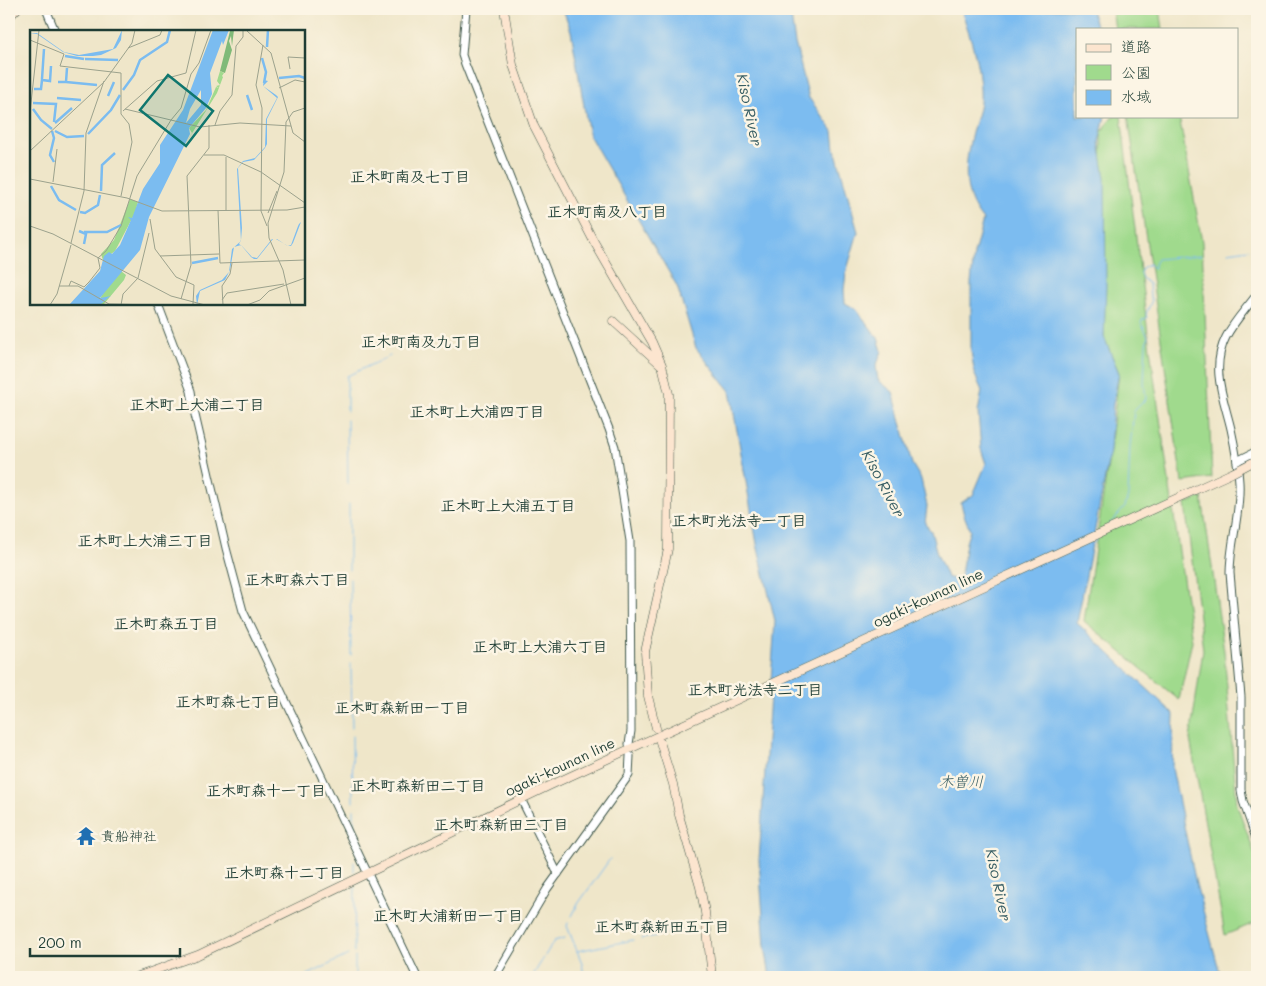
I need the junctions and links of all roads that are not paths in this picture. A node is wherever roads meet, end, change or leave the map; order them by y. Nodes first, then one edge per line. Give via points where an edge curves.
1 (17, 9) edge
2 (46, 9) edge
3 (466, 9) edge
4 (504, 9) edge
5 (9, 17) edge
6 (55, 30) edge
7 (1257, 294) edge
8 (158, 305) edge
9 (613, 321) dead end
10 (662, 365) junction
11 (1257, 450) edge
12 (1257, 460) edge
13 (1237, 461) junction
14 (656, 728) dead end
15 (660, 742) dead end
16 (629, 744) dead end
17 (630, 756) dead end
18 (521, 799) junction
19 (1257, 841) edge
20 (367, 874) junction
21 (558, 874) junction
22 (136, 977) edge
23 (417, 977) edge
24 (495, 977) edge
25 (712, 977) edge

1 - 5 main road
2 - 6 street
3 - 16 street via 464,64 615,447 630,541
4 - 10 main road via 514,65 534,126
7 - 13 street via 1226,337 1218,365 1220,388
8 - 20 street via 191,391 243,611
9 - 10 main road
10 - 14 main road via 669,394 668,549 645,652 648,696
11 - 13 street
12 - 18 main road, ogaki-kounan line, bridge
13 - 19 street via 1239,501 1230,573 1241,697 1241,790
15 - 25 main road via 700,887
17 - 21 street via 629,775
18 - 20 main road, ogaki-kounan line
18 - 21 street
20 - 22 main road, ogaki-kounan line via 198,955
20 - 23 street
21 - 24 street

